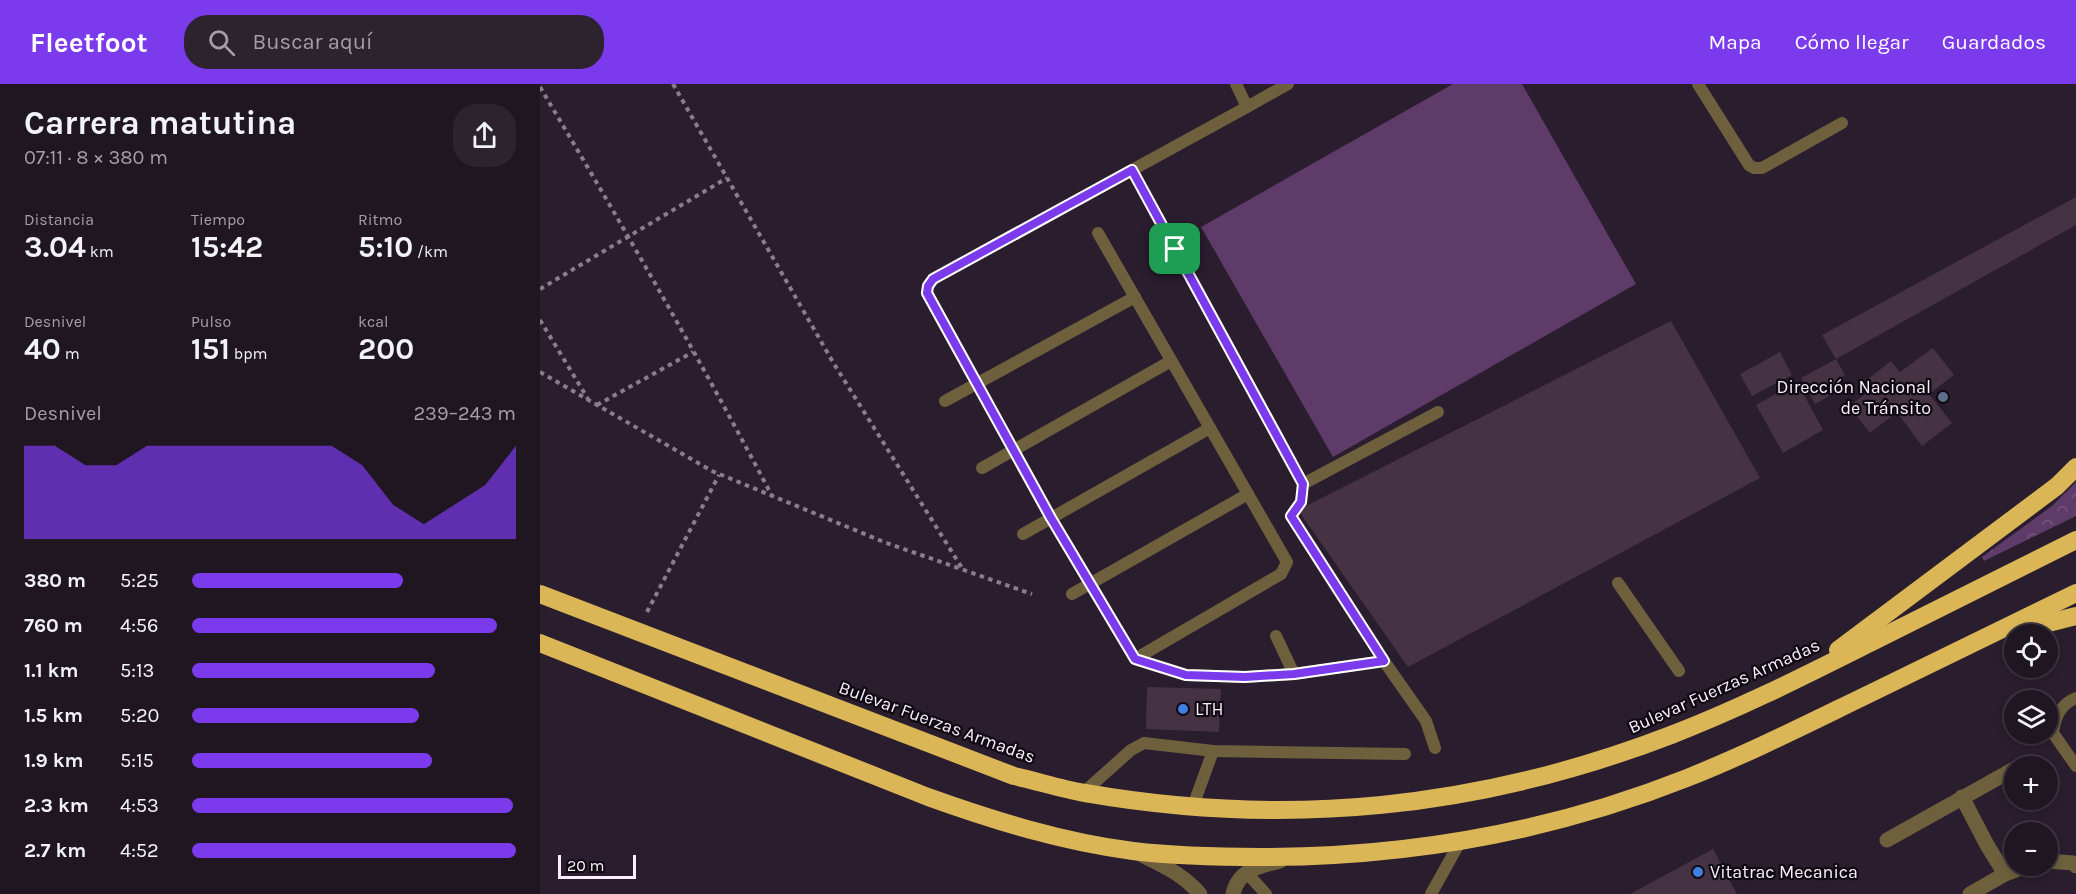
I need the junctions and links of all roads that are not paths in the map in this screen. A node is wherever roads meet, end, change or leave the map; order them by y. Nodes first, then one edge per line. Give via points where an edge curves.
1 (1236, 84) edge
2 (1288, 84) edge
3 (1698, 84) edge
4 (1247, 106) junction
5 (1842, 123) dead end
6 (1132, 170) junction
7 (1098, 233) dead end
8 (1135, 297) junction
9 (1171, 360) junction
10 (977, 383) junction
11 (945, 401) dead end
12 (1438, 412) dead end
13 (1210, 428) junction
14 (1014, 451) junction
15 (2076, 467) edge
16 (982, 468) dead end
17 (1303, 484) junction
18 (1248, 494) junction
19 (1051, 518) junction
20 (1023, 534) dead end
21 (2076, 540) edge
22 (1091, 583) junction
23 (1618, 584) dead end
24 (2076, 592) edge
25 (541, 594) edge
26 (1072, 594) dead end
27 (2076, 616) edge
28 (1276, 636) dead end
29 (540, 643) edge
30 (1971, 643) junction
31 (1135, 659) junction
32 (1384, 661) junction
33 (1679, 671) dead end
34 (1294, 674) junction
35 (1800, 678) junction
36 (2076, 698) edge
37 (1435, 748) dead end
38 (1213, 751) junction
39 (1405, 754) dead end
40 (2076, 766) edge
41 (2004, 775) edge
42 (1083, 793) junction
43 (1962, 798) junction
44 (1193, 806) junction
45 (1887, 840) dead end
46 (1460, 842) junction
47 (1133, 851) junction
48 (1297, 857) junction
49 (2058, 861) edge
50 (2075, 862) edge
51 (1246, 872) junction
52 (2004, 874) joint
53 (1200, 894) edge
54 (1233, 894) edge
55 (1266, 894) edge
56 (1431, 894) edge
57 (1970, 894) edge

1 - 4 lane
2 - 4 lane
3 - 5 lane via 1754,168 1762,168
4 - 6 lane
6 - 10 lane via 933,279 927,293
6 - 17 lane
7 - 8 lane
8 - 9 lane
8 - 10 lane
9 - 13 lane
9 - 14 lane
10 - 11 lane
10 - 14 lane
12 - 17 lane
13 - 18 lane
13 - 19 lane
14 - 16 lane
14 - 19 lane
15 - 35 highway via 2057,486
17 - 32 lane via 1301,502 1291,516
18 - 22 lane
18 - 31 lane via 1287,562 1281,574
19 - 20 lane
19 - 22 lane
21 - 35 highway, Bulevar Fuerzas Armadas
22 - 26 lane
22 - 31 lane
23 - 33 lane
24 - 30 highway
25 - 42 highway, Bulevar Fuerzas Armadas via 1014,776
27 - 30 highway
28 - 34 lane
29 - 47 highway via 991,820
30 - 46 highway via 1755,750 1686,778 1568,818
31 - 34 lane via 1186,675
32 - 34 lane
32 - 37 lane via 1426,721
35 - 44 highway, Bulevar Fuerzas Armadas via 1669,736 1613,756 1492,789 1368,808
36 - 40 lane via 2056,715 2053,733
38 - 39 lane
38 - 42 lane via 1144,743
38 - 44 lane
41 - 43 street
42 - 44 highway, Bulevar Fuerzas Armadas
43 - 45 street
43 - 52 street
46 - 48 highway via 1376,853
46 - 56 lane
47 - 48 highway
47 - 53 street via 1169,868
48 - 51 street
49 - 50 street
51 - 54 street via 1235,884
51 - 55 lane
52 - 57 street

